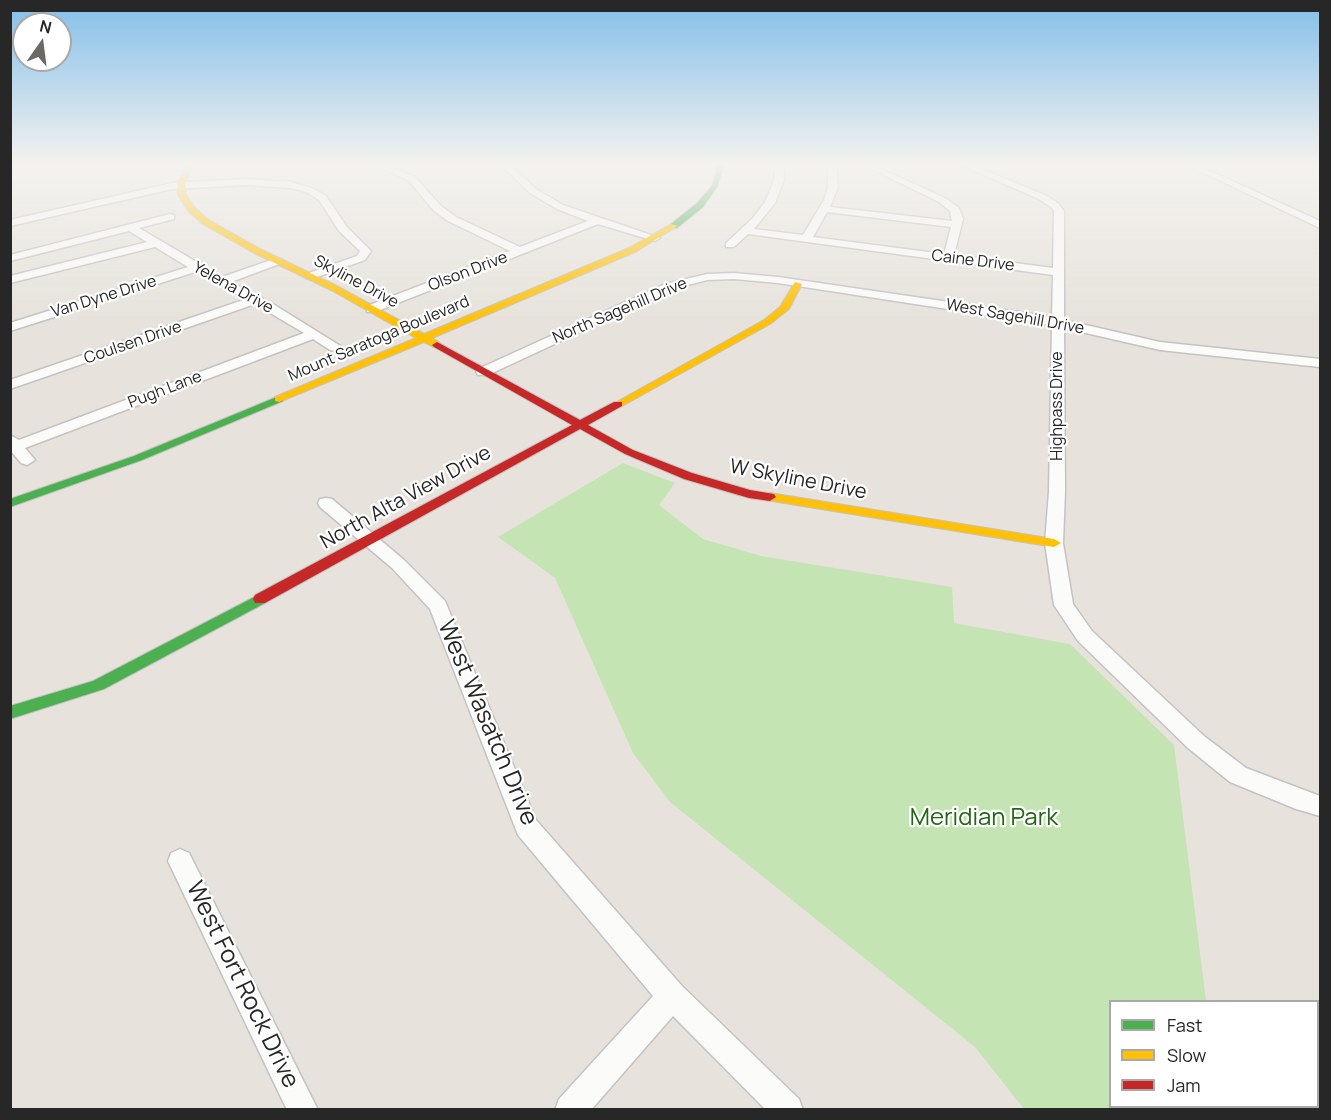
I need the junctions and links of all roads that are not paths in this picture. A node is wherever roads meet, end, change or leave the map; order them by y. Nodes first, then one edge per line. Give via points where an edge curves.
1 (36, 217) edge
2 (170, 217) dead end
3 (200, 217) edge
4 (336, 217) edge
5 (450, 217) edge
6 (589, 217) edge
7 (686, 217) edge
8 (760, 217) edge
9 (820, 217) edge
10 (893, 217) edge
11 (957, 217) edge
12 (1059, 217) edge
13 (1303, 217) edge
14 (597, 221) junction
15 (10, 223) edge
16 (956, 225) junction
17 (1320, 225) edge
18 (132, 228) junction
19 (746, 231) junction
20 (655, 238) junction
21 (806, 240) junction
22 (156, 243) junction
23 (730, 244) dead end
24 (521, 252) junction
25 (10, 258) edge
26 (948, 258) junction
27 (278, 261) junction
28 (196, 268) junction
29 (1058, 272) junction
30 (310, 276) junction
31 (10, 280) edge
32 (220, 282) junction
33 (798, 284) junction
34 (256, 300) junction
35 (371, 309) junction
36 (1058, 322) junction
37 (10, 327) edge
38 (314, 334) junction
39 (424, 338) junction
40 (335, 347) dead end
41 (1320, 363) edge
42 (483, 372) junction
43 (10, 385) edge
44 (579, 425) junction
45 (13, 443) edge
46 (27, 460) dead end
47 (13, 503) edge
48 (326, 503) dead end
49 (370, 540) junction
50 (1054, 543) junction
51 (10, 713) edge
52 (1320, 806) edge
53 (180, 861) dead end
54 (672, 996) junction
55 (303, 1110) edge
56 (570, 1110) edge
57 (788, 1110) edge

1 - 15 street
2 - 18 street
3 - 27 street, Skyline Drive
4 - 30 street via 366,253
5 - 24 street
6 - 14 street
7 - 20 street, Mount Saratoga Boulevard
8 - 19 street
9 - 21 street
10 - 16 street
11 - 16 street
12 - 29 street, Highpass Drive
13 - 17 street
14 - 20 street
14 - 24 street, Olson Drive
16 - 26 street
18 - 22 street, Yelena Drive
18 - 25 street
19 - 21 street, Caine Drive
19 - 23 street
20 - 39 street, Mount Saratoga Boulevard
21 - 26 street, Caine Drive
22 - 28 street, Yelena Drive
22 - 31 street
24 - 35 street, Olson Drive
26 - 29 street, Caine Drive
27 - 30 street, Skyline Drive
27 - 32 street
28 - 32 street, Yelena Drive
28 - 37 street, Van Dyne Drive
29 - 36 street, Highpass Drive
30 - 35 street, Skyline Drive
32 - 34 street, Yelena Drive
33 - 36 street, West Sagehill Drive
33 - 42 street, North Sagehill Drive via 734,276 681,282
33 - 44 street, North Alta View Drive via 784,309 767,322
34 - 38 street, Yelena Drive
34 - 43 street, Coulsen Drive
35 - 39 street, Skyline Drive
36 - 41 street, West Sagehill Drive via 1160,345
36 - 50 street, Highpass Drive
38 - 40 street, Yelena Drive
38 - 45 street, Pugh Lane
39 - 42 street, W Skyline Drive
39 - 47 street, Mount Saratoga Boulevard via 138,458
42 - 44 street, W Skyline Drive
44 - 49 street, North Alta View Drive
44 - 50 street, W Skyline Drive via 629,452 688,476 749,494
45 - 46 street
48 - 49 street, West Wasatch Drive
49 - 51 street, North Alta View Drive via 98,685
49 - 54 street, West Wasatch Drive via 438,606 527,827
50 - 52 street, Highpass Drive via 1064,605 1085,636 1196,742 1238,775
53 - 55 street, West Fort Rock Drive
54 - 56 street
54 - 57 street, West Wasatch Drive

